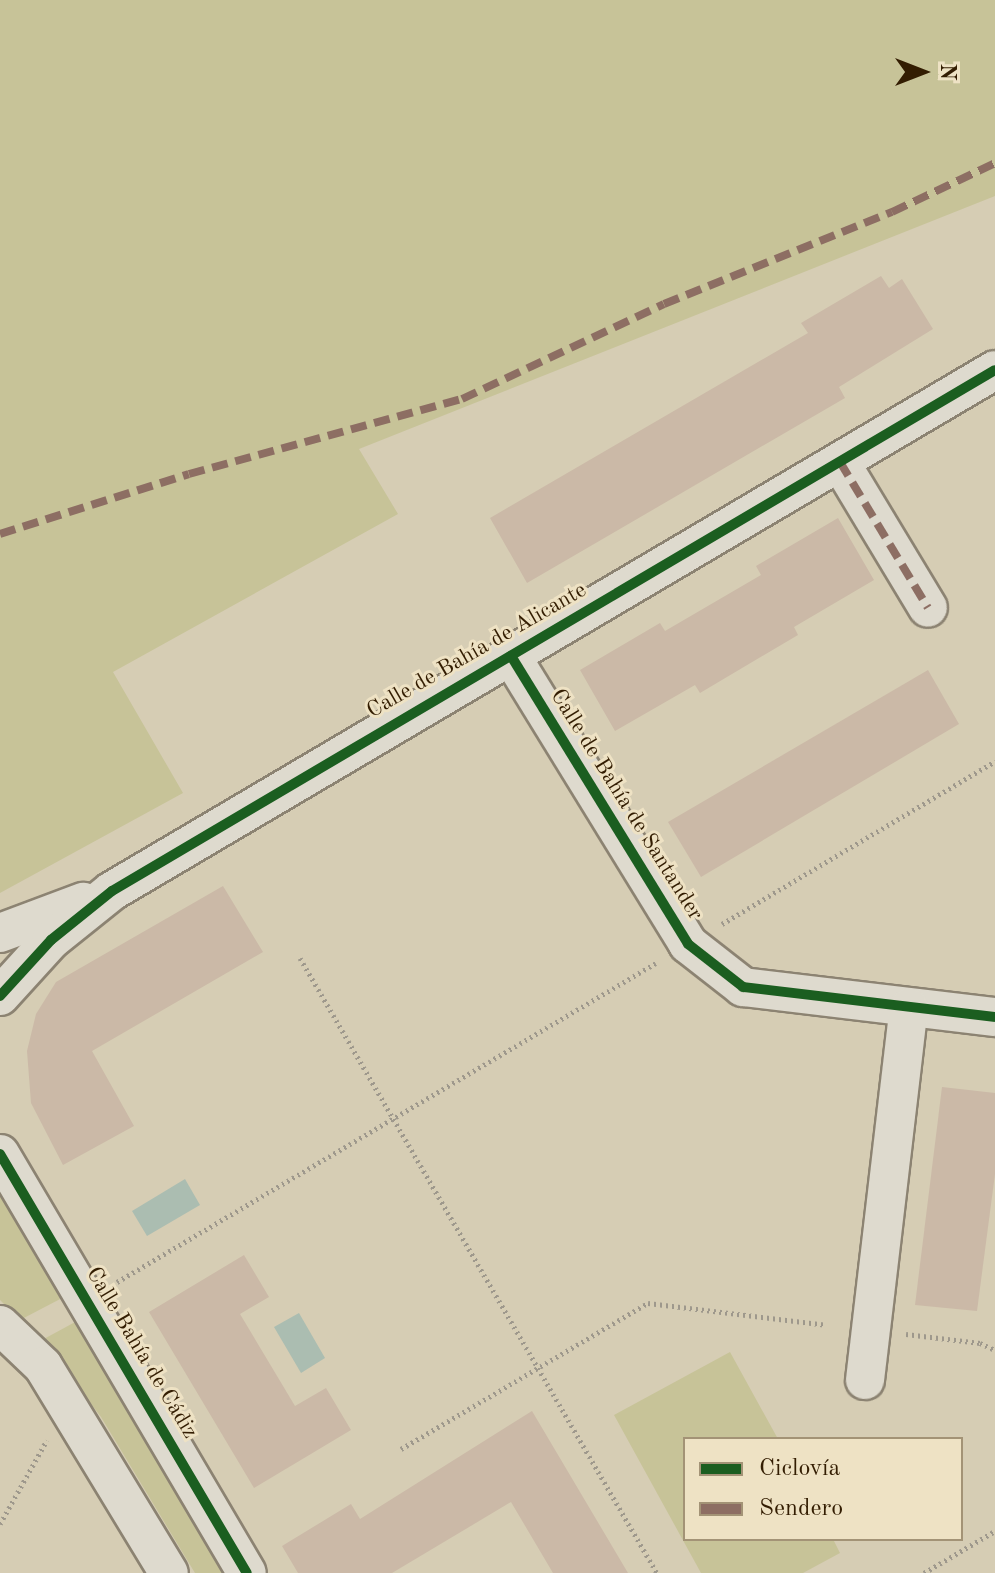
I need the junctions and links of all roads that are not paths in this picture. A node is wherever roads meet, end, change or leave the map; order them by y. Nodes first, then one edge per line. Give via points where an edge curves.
1 (995, 370) edge
2 (840, 462) junction
3 (928, 608) dead end
4 (511, 656) junction
5 (112, 891) junction
6 (0, 933) edge
7 (0, 996) edge
8 (909, 1008) junction
9 (995, 1017) edge
10 (0, 1154) edge
11 (0, 1325) edge
12 (865, 1380) dead end
13 (169, 1573) edge
14 (247, 1573) edge

1 - 2 street, Calle de Bahía de Alicante
2 - 3 street
2 - 4 street, Calle de Bahía de Alicante
4 - 5 street, Calle de Bahía de Alicante
4 - 8 street, Calle de Bahía de Santander via 688,944 743,987
5 - 6 street, Calle de Bahía de Alicante
5 - 7 street, Calle de Bahía de Alicante via 51,940
8 - 9 street, Calle de Bahía de Santander
8 - 12 street
10 - 14 street, Calle Bahía de Cádiz
11 - 13 street via 43,1366

